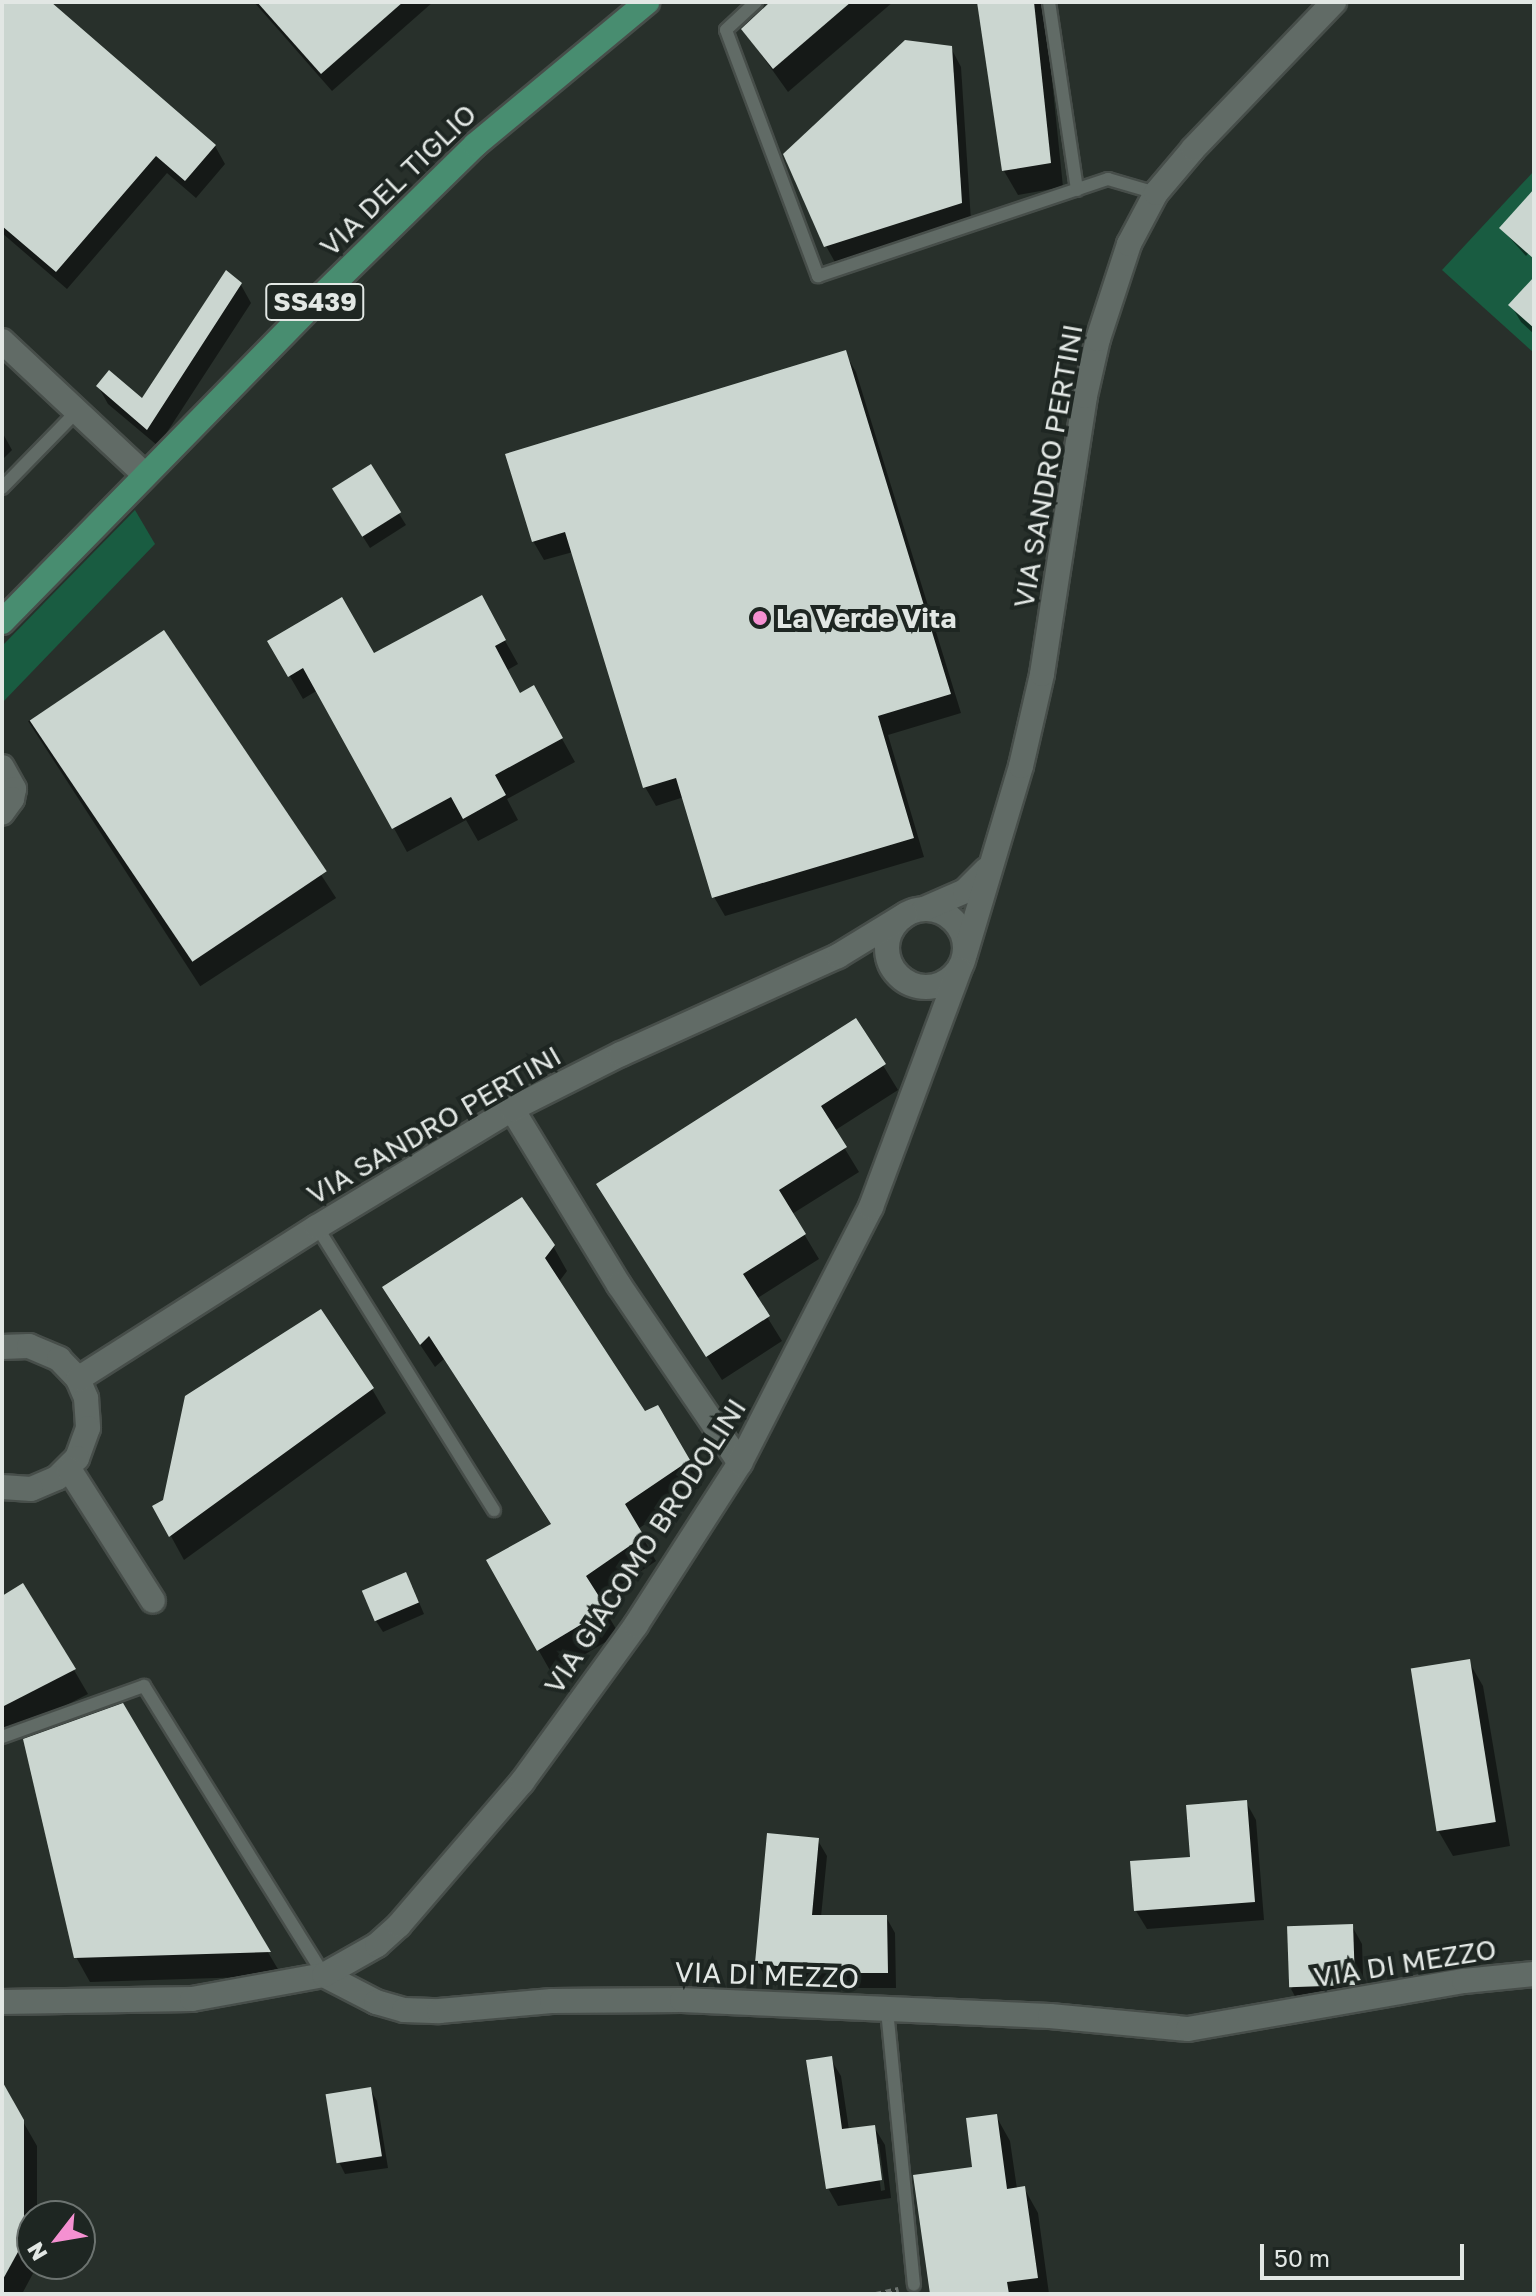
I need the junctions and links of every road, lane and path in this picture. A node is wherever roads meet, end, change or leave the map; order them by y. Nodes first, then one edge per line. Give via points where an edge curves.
1 (647, 2) edge
2 (756, 2) edge
3 (1049, 2) edge
4 (1334, 2) edge
5 (1077, 190) junction
6 (1156, 193) junction
7 (2, 341) edge
8 (78, 410) junction
9 (145, 475) junction
10 (2, 488) edge
11 (2, 622) edge
12 (2, 767) edge
13 (2, 813) edge
14 (988, 868) junction
15 (914, 912) junction
16 (838, 956) junction
17 (962, 962) junction
18 (903, 981) junction
19 (935, 1036) junction
20 (512, 1109) junction
21 (317, 1227) junction
22 (2, 1347) edge
23 (78, 1379) junction
24 (740, 1463) junction
25 (69, 1469) junction
26 (2, 1487) edge
27 (494, 1510) dead end
28 (153, 1601) dead end
29 (2, 1737) edge
30 (1534, 1974) edge
31 (324, 1975) junction
32 (2, 2002) edge
33 (887, 2010) junction
34 (914, 2285) dead end

1 - 9 main road, VIA DEL TIGLIO / SS439 via 475,145
2 - 5 lane via 726,30 818,276
3 - 5 lane
4 - 6 street, VIA SANDRO PERTINI
5 - 6 lane via 1119,179
6 - 14 street, VIA SANDRO PERTINI via 1129,244 1098,339 1042,674 1021,766
7 - 8 street
8 - 9 street
8 - 10 lane
9 - 11 main road, VIA DEL TIGLIO / SS439
12 - 13 street via 14,789
14 - 15 street, VIA SANDRO PERTINI via 965,891
14 - 17 street, VIA SANDRO PERTINI
15 - 16 street, VIA SANDRO PERTINI
15 - 17 street via 936,910 955,922 961,931
15 - 18 street via 887,938 886,953
16 - 18 street via 866,959
16 - 20 street, VIA SANDRO PERTINI
17 - 18 street via 935,987
17 - 19 street, VIA GIACOMO BRODOLINI
18 - 19 street via 927,1002
19 - 24 street, VIA GIACOMO BRODOLINI via 871,1207
20 - 21 street, VIA SANDRO PERTINI
20 - 24 street via 619,1285
21 - 23 street, VIA SANDRO PERTINI
21 - 27 lane
22 - 23 street via 29,1346 59,1359
23 - 25 street via 86,1398 88,1428
24 - 31 street, VIA GIACOMO BRODOLINI via 636,1625 522,1782 399,1925 377,1945
25 - 26 street via 31,1489
25 - 28 street
29 - 31 lane via 144,1686
30 - 33 street, VIA DI MEZZO via 1464,1981 1188,2029 1050,2016
31 - 32 street via 192,1999
31 - 33 street, VIA DI MEZZO via 404,2010 682,2000
33 - 34 lane

